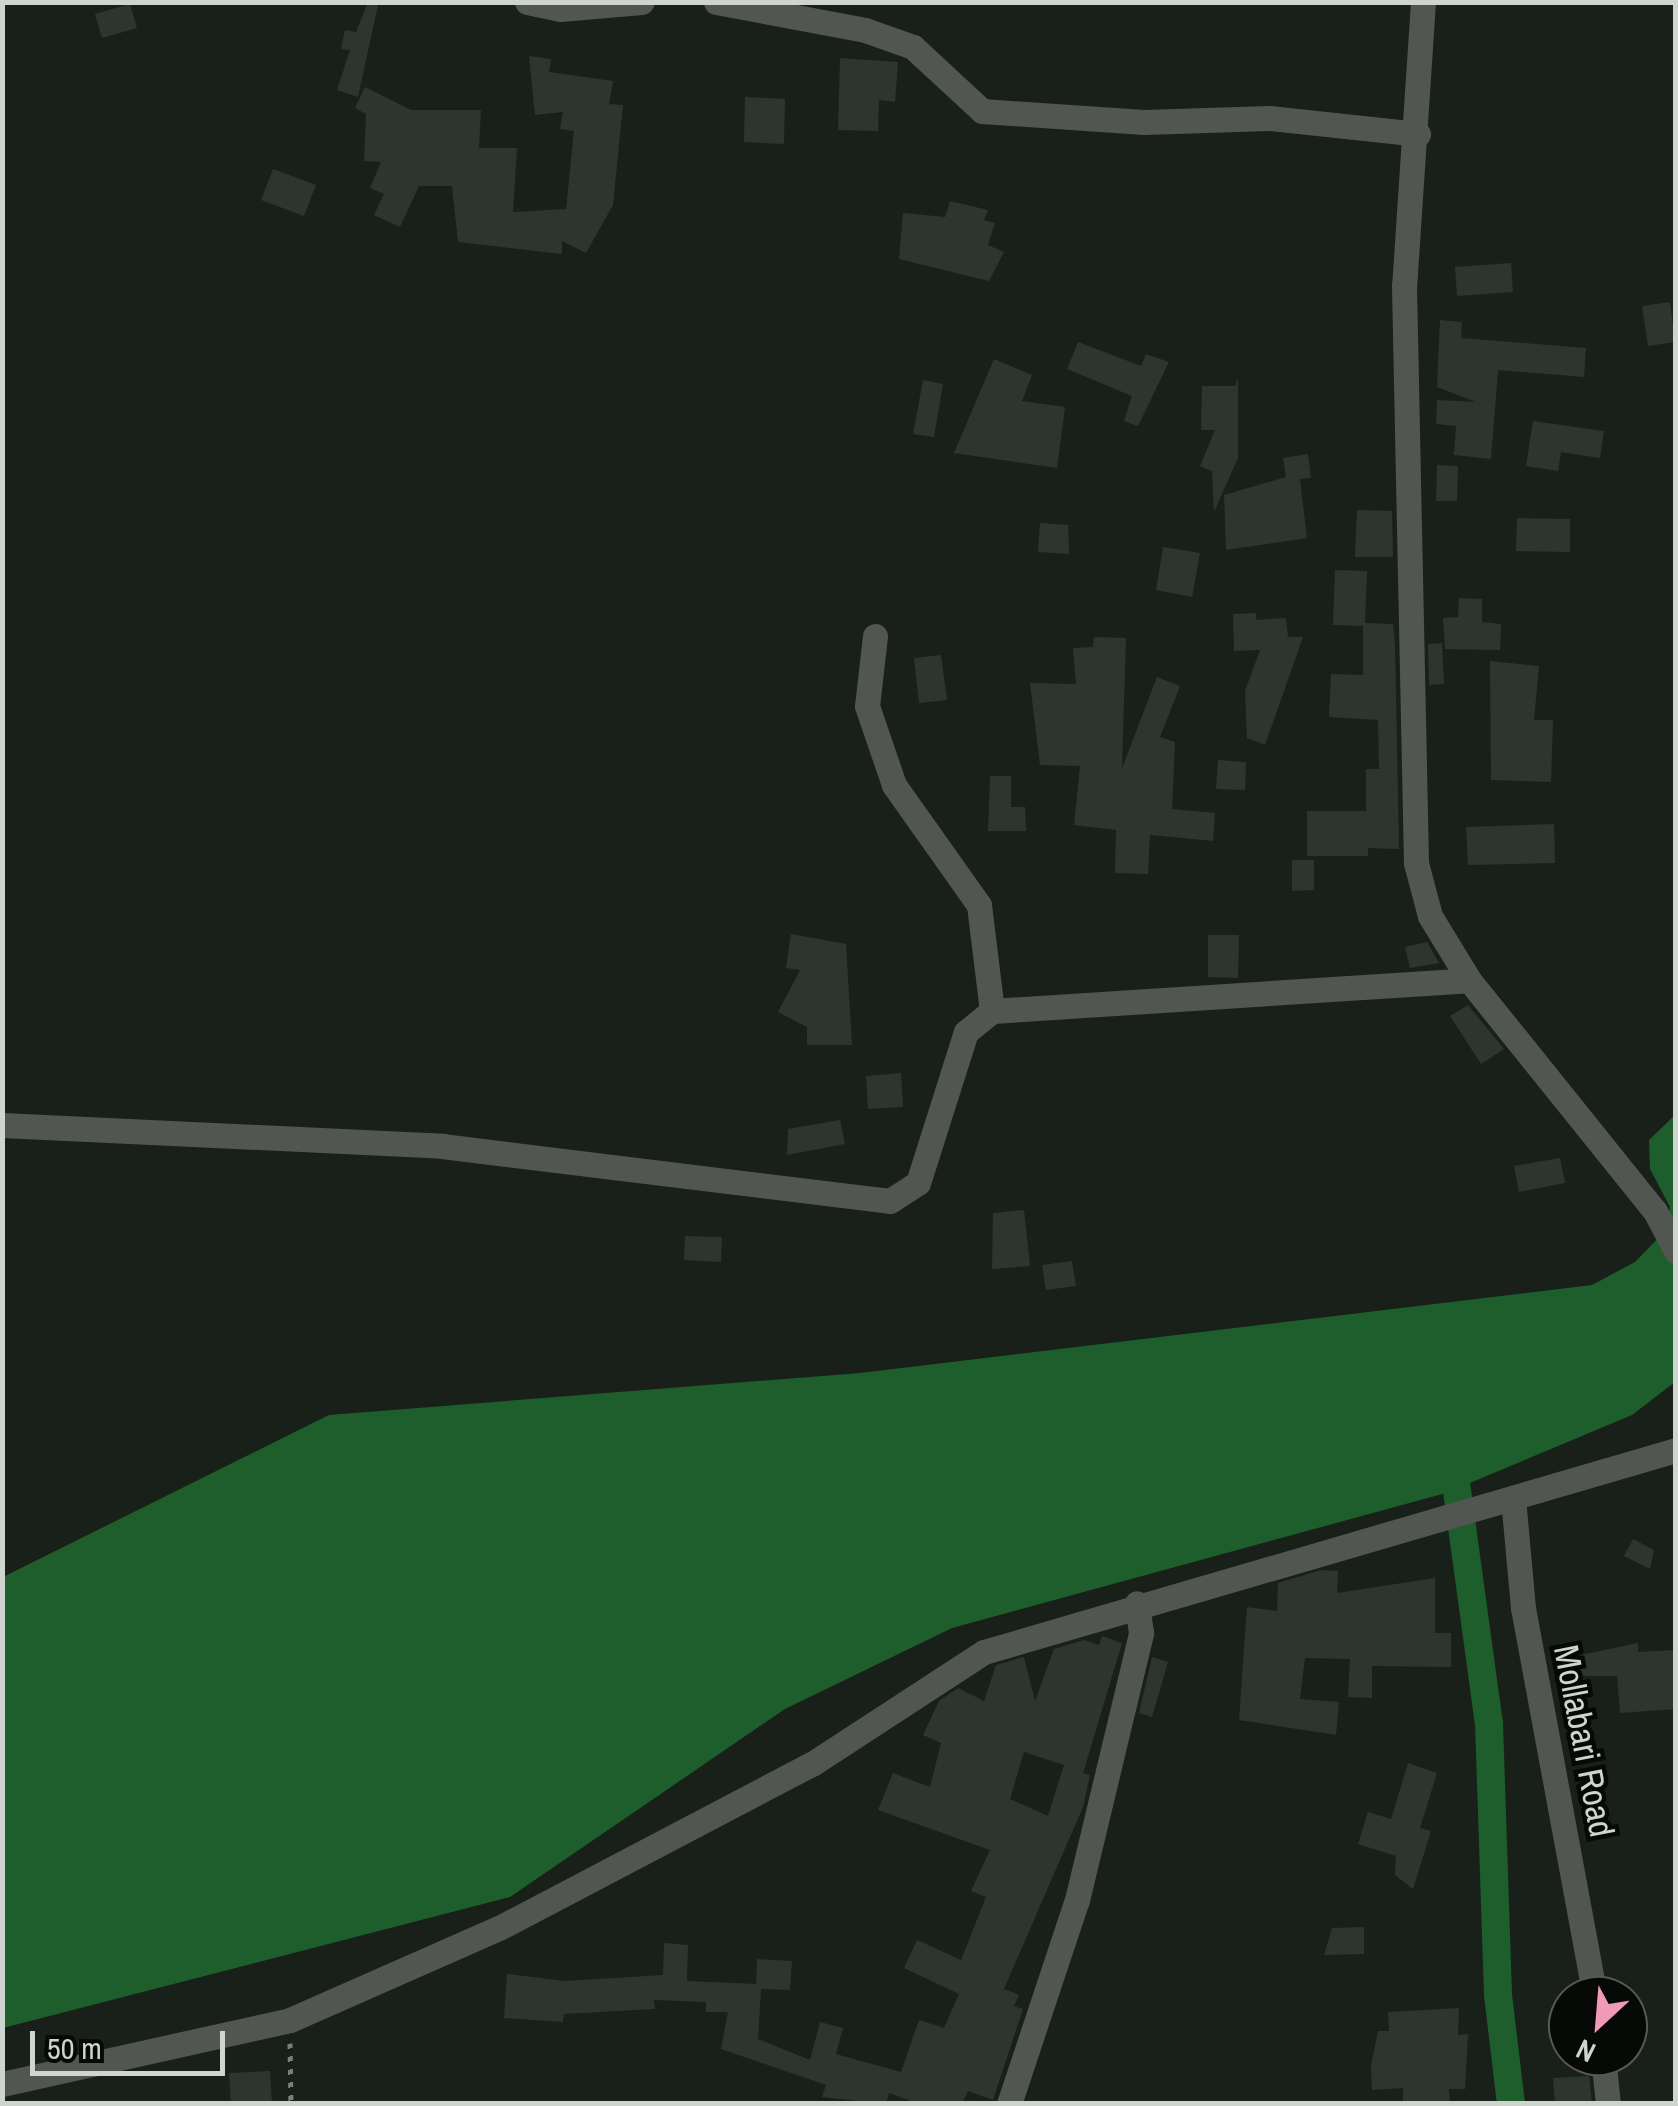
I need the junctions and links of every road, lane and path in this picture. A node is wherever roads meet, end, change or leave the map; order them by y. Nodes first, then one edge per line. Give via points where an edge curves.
1 (527, 2) edge
2 (642, 2) edge
3 (716, 2) edge
4 (1424, 2) edge
5 (1418, 134) junction
6 (875, 636) dead end
7 (1468, 980) junction
8 (992, 1011) junction
9 (2, 1126) edge
10 (1676, 1251) edge
11 (1676, 1450) edge
12 (1512, 1498) junction
13 (1137, 1603) junction
14 (1591, 1976) edge
15 (290, 2020) junction
16 (1605, 2076) edge
17 (2, 2084) edge
18 (290, 2104) edge
19 (1010, 2104) edge
20 (1608, 2104) edge

1 - 2 street via 560,9
3 - 5 street via 865,30 913,48 982,110 1144,122 1270,118
4 - 5 street
5 - 7 street via 1404,286 1416,863 1430,916
6 - 8 street via 867,706 894,785 979,905
7 - 8 street
7 - 10 street via 1655,1211
8 - 9 street via 966,1032 918,1184 890,1202 442,1146
11 - 12 street
12 - 13 street
12 - 14 street, Mollabari Road via 1523,1608
13 - 15 street via 984,1652 812,1764 499,1928
13 - 19 street via 1141,1634 1081,1884
15 - 17 street
15 - 18 path
16 - 20 street

